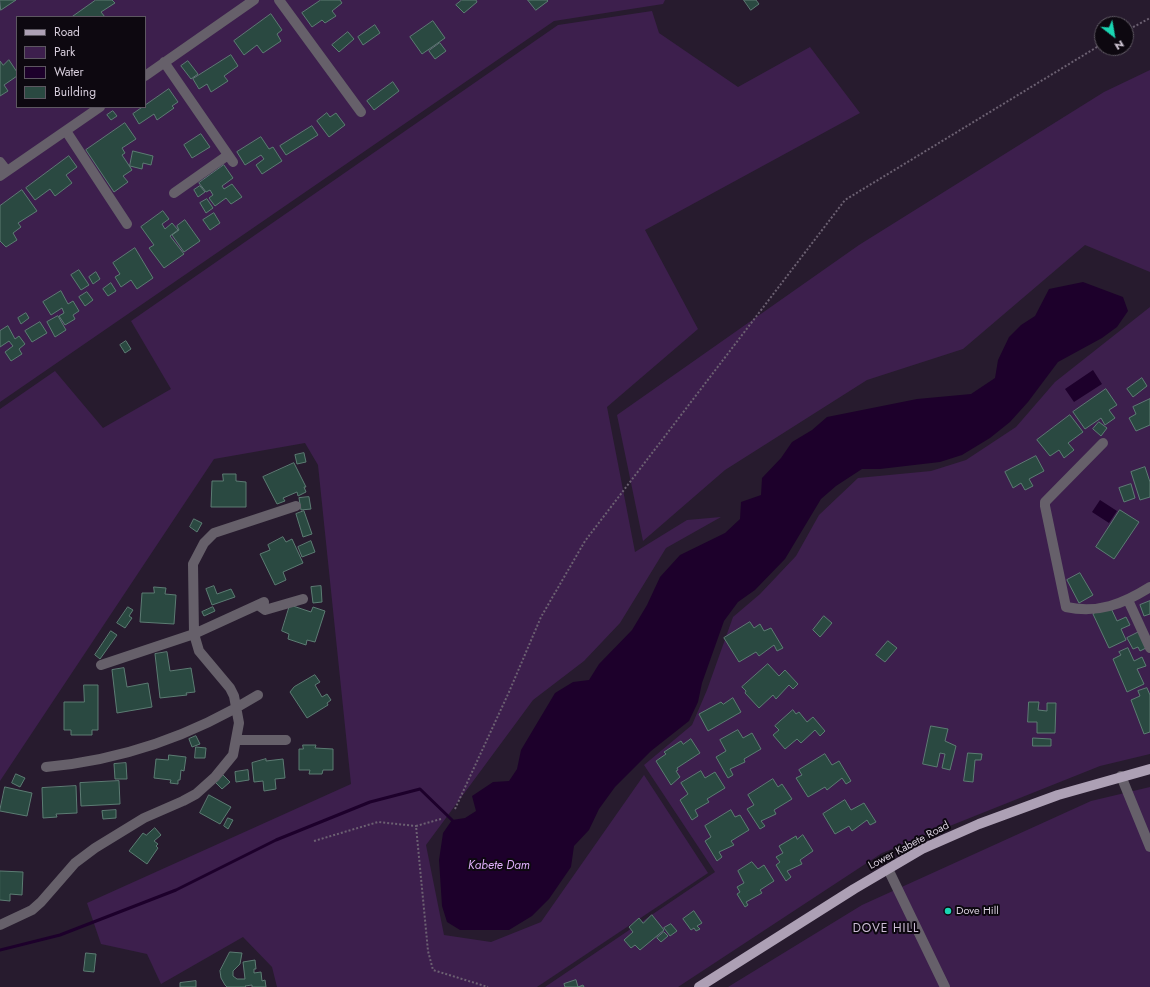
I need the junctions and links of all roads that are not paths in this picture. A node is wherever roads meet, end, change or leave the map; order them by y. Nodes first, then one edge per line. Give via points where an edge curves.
1 (254, 0) edge
2 (279, 0) edge
3 (164, 62) junction
4 (146, 75) edge
5 (99, 108) edge
6 (361, 112) dead end
7 (66, 131) junction
8 (0, 162) edge
9 (3, 173) edge
10 (174, 192) dead end
11 (126, 224) dead end
12 (1103, 442) dead end
13 (296, 506) dead end
14 (1150, 587) edge
15 (303, 599) dead end
16 (1128, 600) junction
17 (194, 634) junction
18 (1150, 648) edge
19 (101, 665) dead end
20 (258, 695) dead end
21 (235, 709) junction
22 (236, 740) junction
23 (286, 740) dead end
24 (46, 767) dead end
25 (1150, 769) edge
26 (1121, 776) junction
27 (1150, 847) edge
28 (888, 869) junction
29 (0, 926) edge
30 (705, 985) edge
31 (945, 987) edge

1 - 3 street
2 - 6 street
3 - 4 street
3 - 10 street via 231,159
5 - 7 street
7 - 9 street
7 - 11 street
8 - 9 street
12 - 16 street via 1048,498 1045,506 1066,607 1082,610 1100,608
13 - 17 street via 214,533 204,543 193,564
14 - 16 street
15 - 17 street via 265,610 261,604
16 - 18 street
17 - 19 street
17 - 21 street via 199,651 230,688
20 - 21 street
21 - 22 street via 239,723
21 - 24 street via 172,738 130,753 80,764
22 - 23 street
22 - 29 street via 233,755 215,777 196,794 144,818 95,848 75,863 32,910
25 - 26 main road, Lower Kabete Road
26 - 27 street
26 - 28 main road, Lower Kabete Road via 1058,795 979,824
28 - 30 main road, Lower Kabete Road
28 - 31 street

